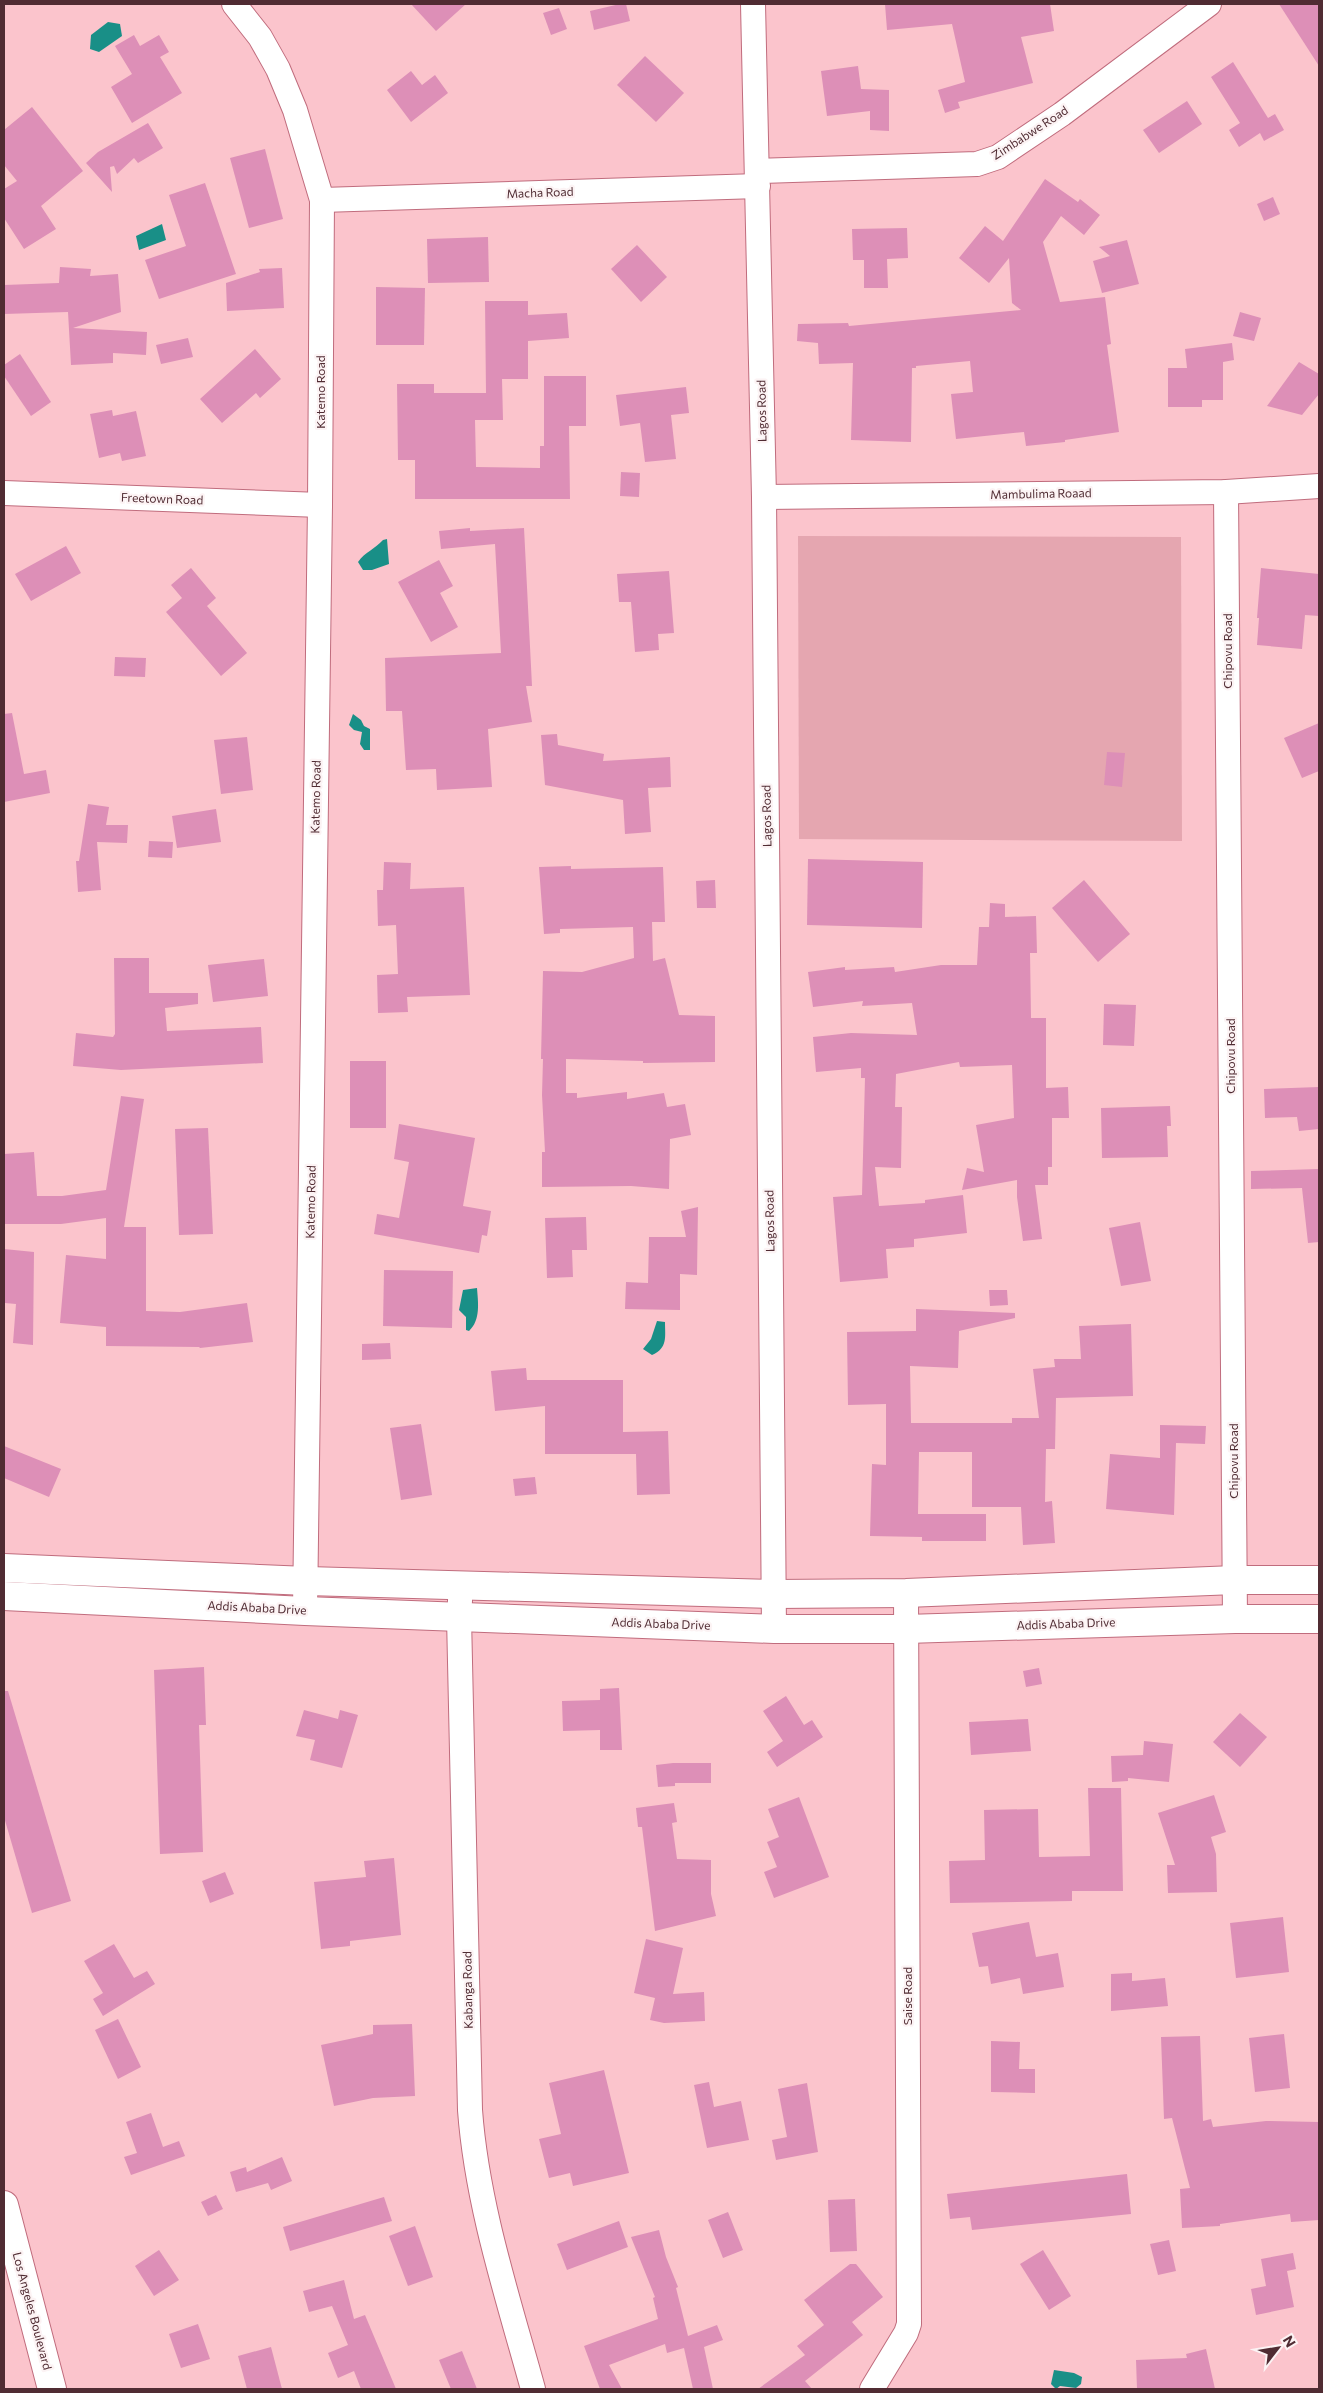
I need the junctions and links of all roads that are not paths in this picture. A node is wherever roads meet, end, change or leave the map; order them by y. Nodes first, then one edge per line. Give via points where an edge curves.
1 (234, 4) edge
2 (753, 4) edge
3 (1209, 4) edge
4 (758, 178) junction
5 (322, 200) junction
6 (1319, 486) edge
7 (4, 492) edge
8 (1226, 492) junction
9 (764, 497) junction
10 (320, 505) junction
11 (4, 1568) edge
12 (1235, 1580) junction
13 (1319, 1580) edge
14 (307, 1581) junction
15 (461, 1584) junction
16 (906, 1593) junction
17 (774, 1594) junction
18 (4, 1596) edge
19 (305, 1611) junction
20 (459, 1617) junction
21 (1235, 1619) junction
22 (1319, 1619) edge
23 (774, 1628) junction
24 (906, 1629) junction
25 (4, 2205) edge
26 (52, 2389) edge
27 (533, 2389) edge
28 (872, 2389) edge

1 - 5 street, Katemo Road via 260,37 278,69 295,110
2 - 4 street, Lagos Road
3 - 4 street, Zimbabwe Road via 1062,114 998,157 977,164
4 - 5 street, Macha Road
4 - 9 street, Lagos Road
5 - 10 street, Katemo Road
6 - 8 street, Mambulima Roaad
7 - 10 street, Freetown Road
8 - 9 street, Mambulima Roaad
8 - 12 street, Chipovu Road
9 - 17 street, Lagos Road
10 - 14 street, Katemo Road
11 - 14 main road
12 - 13 main road
12 - 16 main road
12 - 21 street, Chipovu Road
14 - 15 main road
14 - 19 street, Katemo Road
15 - 17 main road
15 - 20 street, Kabanga Road
16 - 17 main road
16 - 24 street, Saise Road
17 - 23 street, Lagos Road
18 - 19 main road, Addis Ababa Drive
19 - 20 main road, Addis Ababa Drive
20 - 23 main road, Addis Ababa Drive
20 - 27 street, Kabanga Road via 473,2145 492,2233
21 - 22 main road, Addis Ababa Drive
21 - 24 main road, Addis Ababa Drive
23 - 24 main road, Addis Ababa Drive
24 - 28 street, Saise Road via 909,2324
25 - 26 main road, Los Angeles Boulevard

